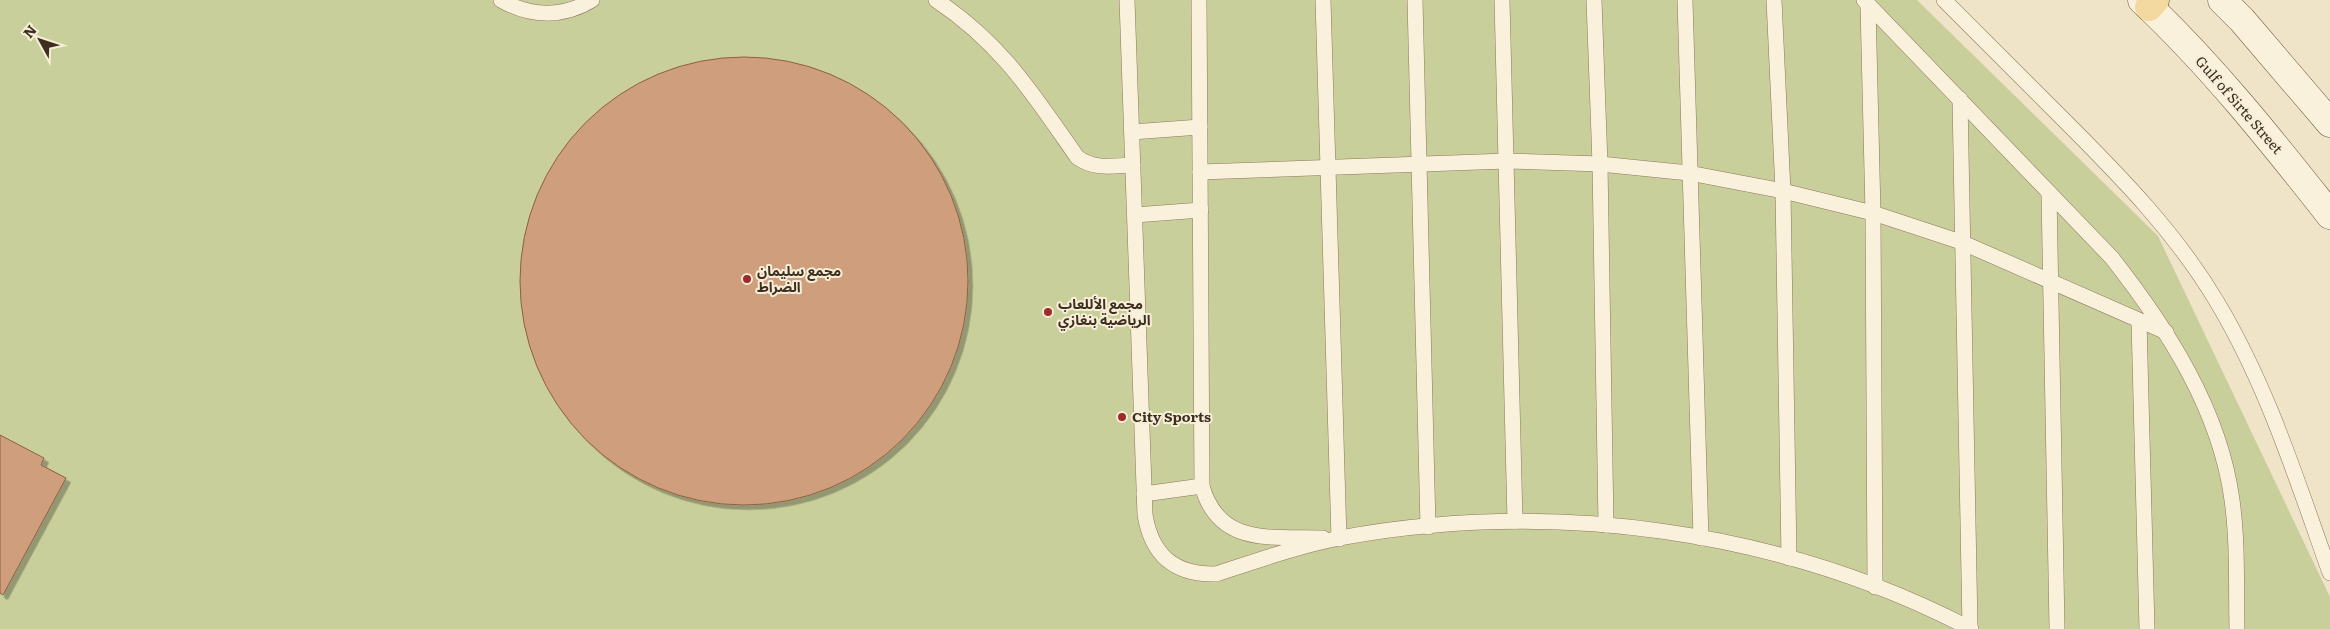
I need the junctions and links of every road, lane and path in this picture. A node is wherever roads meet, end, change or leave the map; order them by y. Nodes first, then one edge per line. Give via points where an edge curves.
1 (501, 0) edge
2 (592, 0) edge
3 (936, 0) edge
4 (1127, 0) edge
5 (1199, 0) edge
6 (1323, 0) edge
7 (1415, 0) edge
8 (1502, 0) edge
9 (1594, 0) edge
10 (1685, 0) edge
11 (1774, 0) edge
12 (1944, 0) edge
13 (2222, 0) edge
14 (1866, 2) edge
15 (2148, 2) edge
16 (567, 6) edge
17 (1960, 99) junction
18 (2330, 123) edge
19 (1200, 127) junction
20 (1132, 132) junction
21 (1507, 161) junction
22 (1133, 164) junction
23 (1419, 164) junction
24 (1600, 164) junction
25 (1328, 167) junction
26 (1200, 172) junction
27 (1689, 173) junction
28 (1783, 191) junction
29 (2049, 193) junction
30 (1200, 210) junction
31 (1873, 213) junction
32 (1135, 215) junction
33 (2330, 215) edge
34 (1961, 242) junction
35 (2050, 280) junction
36 (2139, 321) junction
37 (2166, 332) junction
38 (1202, 486) junction
39 (1144, 494) junction
40 (1515, 521) junction
41 (1606, 525) junction
42 (1428, 527) junction
43 (1701, 538) junction
44 (1339, 539) junction
45 (1789, 558) junction
46 (2330, 574) edge
47 (1875, 587) junction
48 (1970, 629) edge
49 (2058, 629) edge
50 (2147, 629) edge
51 (2236, 629) edge

1 - 16 lane via 534,13 550,14
2 - 16 lane
3 - 22 lane via 979,32 1014,68 1077,157 1094,166
4 - 20 lane
5 - 19 lane
6 - 25 lane
7 - 23 lane
8 - 21 lane
9 - 24 lane
10 - 27 lane
11 - 28 lane
12 - 46 lane via 2129,186 2190,261 2247,356 2273,414
13 - 18 main road
14 - 17 lane
14 - 31 lane
15 - 33 main road, Gulf of Sirte Street via 2262,129
17 - 29 lane
17 - 34 lane
19 - 20 lane
19 - 26 lane
20 - 22 lane
21 - 23 lane
21 - 24 lane
21 - 40 lane
22 - 32 lane
23 - 25 lane
23 - 42 lane
24 - 27 lane
24 - 41 lane
25 - 26 lane
25 - 44 lane
26 - 30 lane
27 - 28 lane
27 - 43 lane
28 - 31 lane
28 - 45 lane
29 - 35 lane
29 - 37 lane via 2112,258
30 - 32 lane
30 - 38 lane
31 - 34 lane
31 - 47 lane
32 - 39 lane
34 - 35 lane
34 - 48 lane
35 - 36 lane
35 - 49 lane
36 - 37 lane
36 - 50 lane
37 - 51 lane via 2192,380 2223,456 2236,535
38 - 39 lane
38 - 44 lane via 1214,514 1239,532
39 - 44 lane via 1147,530 1153,544 1173,565 1186,571 1216,574
40 - 41 lane
40 - 42 lane
41 - 43 lane
42 - 44 lane
43 - 45 lane
45 - 47 lane
47 - 48 lane

